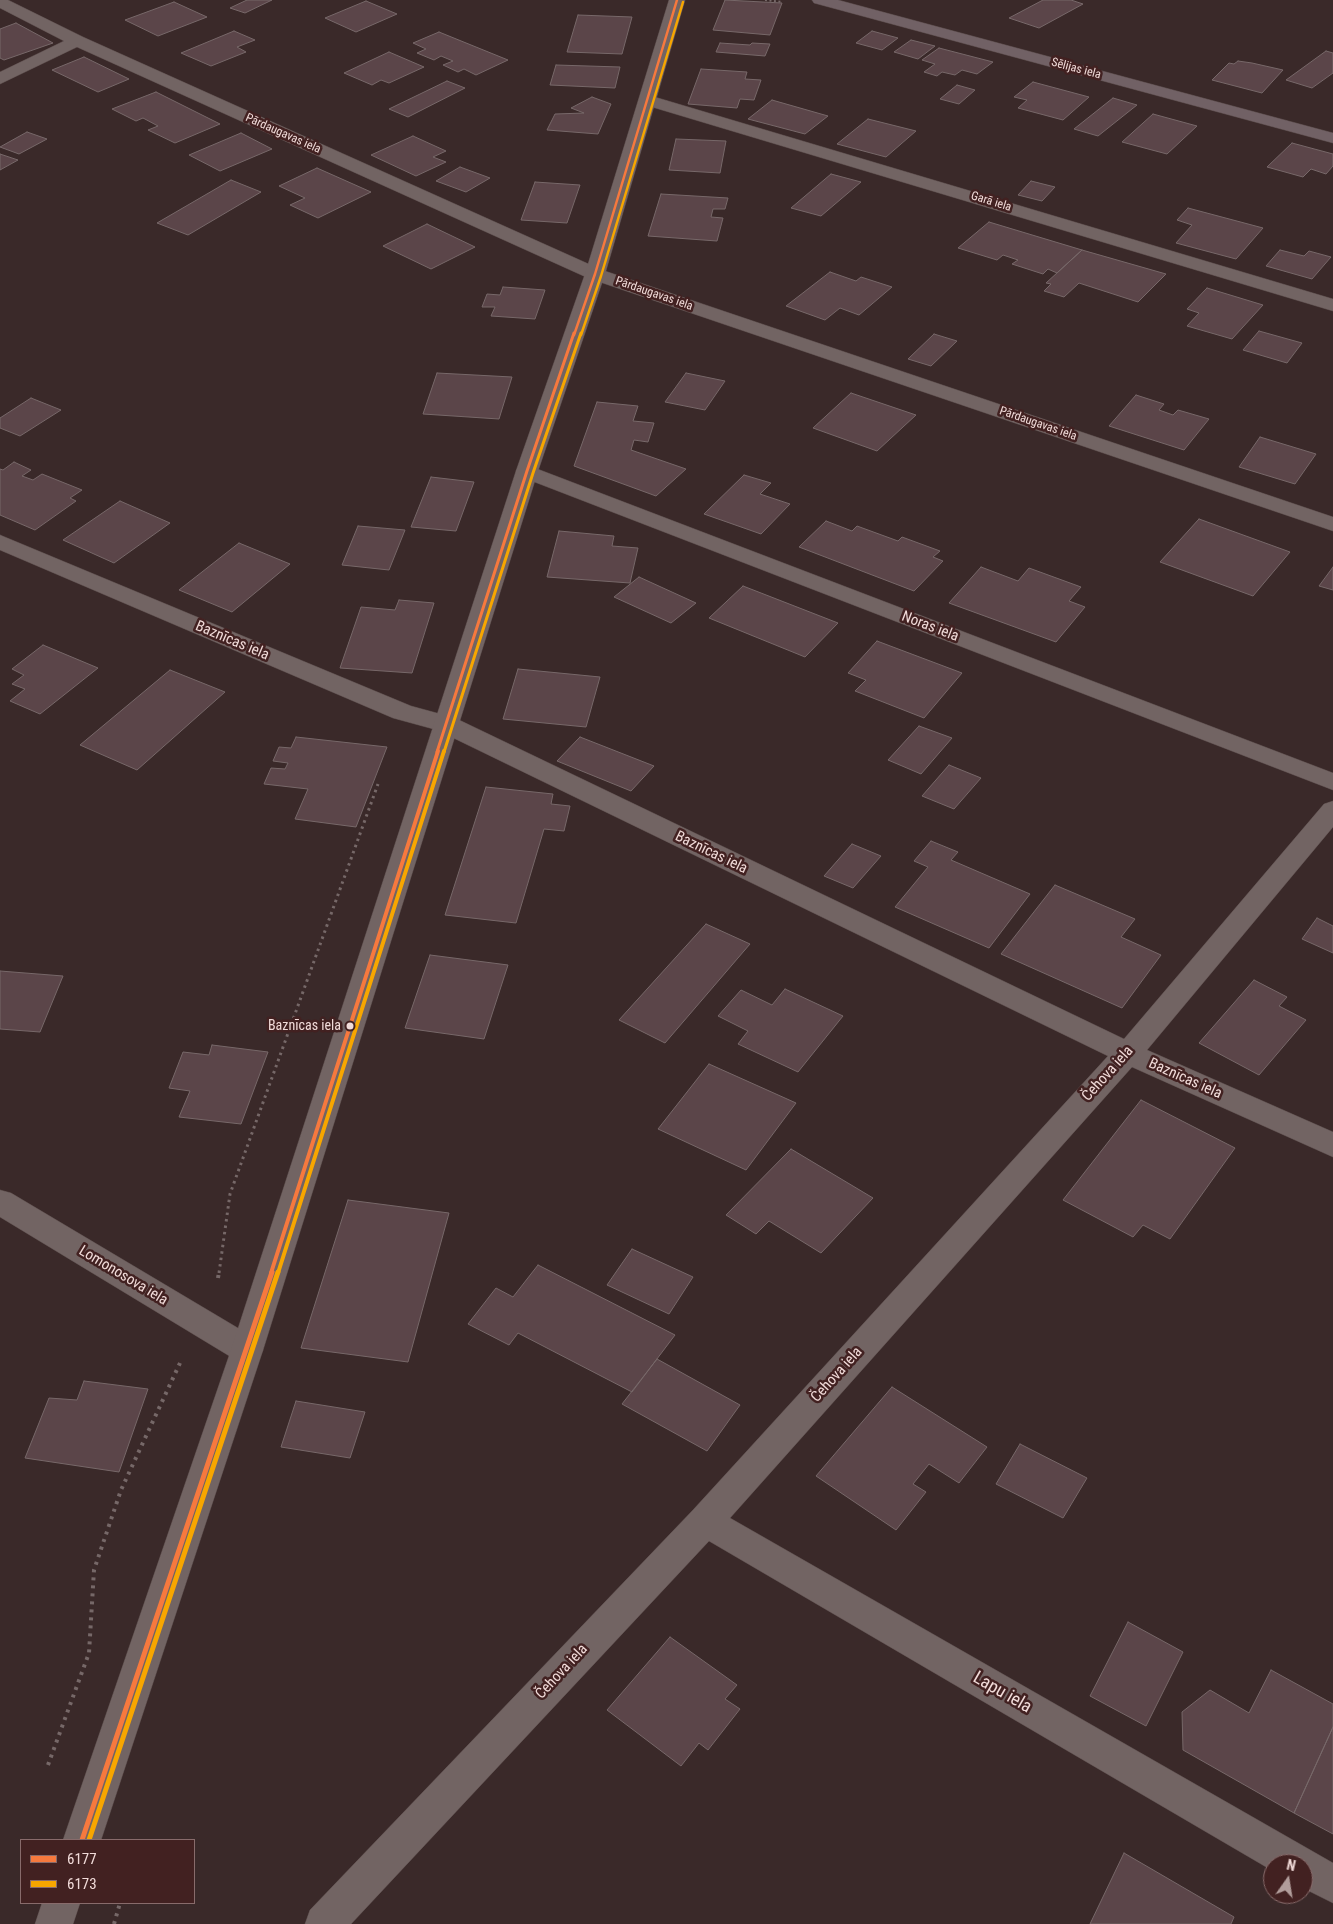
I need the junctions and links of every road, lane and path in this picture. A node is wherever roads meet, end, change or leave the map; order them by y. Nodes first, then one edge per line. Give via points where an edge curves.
1 (677, 0) edge
2 (820, 0) edge
3 (0, 2) edge
4 (77, 41) junction
5 (0, 79) edge
6 (648, 100) junction
7 (1333, 138) edge
8 (595, 274) junction
9 (1333, 305) edge
10 (527, 472) junction
11 (1333, 524) edge
12 (0, 542) edge
13 (402, 712) junction
14 (446, 724) junction
15 (1333, 782) edge
16 (1333, 810) edge
17 (1128, 1053) junction
18 (1333, 1145) edge
19 (0, 1202) edge
20 (200, 1323) junction
21 (247, 1350) junction
22 (705, 1521) junction
23 (48, 1765) dead end
24 (82, 1839) edge
25 (1281, 1854) edge
26 (1313, 1873) edge
27 (1333, 1884) edge
28 (61, 1904) edge
29 (120, 1904) edge
30 (54, 1924) edge
31 (114, 1924) edge
32 (324, 1924) edge

1 - 6 street
2 - 7 main road, Sēlijas iela
3 - 4 street, Pārdaugavas iela
4 - 5 street
4 - 8 street, Pārdaugavas iela
6 - 8 street
6 - 9 street, Garā iela
8 - 10 street
8 - 11 street, Pārdaugavas iela
10 - 14 street
10 - 15 street, Noras iela
12 - 13 street, Baznīcas iela
13 - 14 street, Baznīcas iela
13 - 20 path via 230,1194 216,1293
14 - 17 street, Baznīcas iela
14 - 21 street
16 - 17 street, Čehova iela
17 - 18 street, Baznīcas iela
17 - 22 street, Čehova iela
19 - 20 street, Lomonosova iela
20 - 21 street, Lomonosova iela
20 - 23 path via 121,1490 94,1570 89,1653
21 - 24 street
22 - 25 street, Lapu iela
22 - 32 street, Čehova iela
26 - 27 street
28 - 30 street
29 - 31 path

